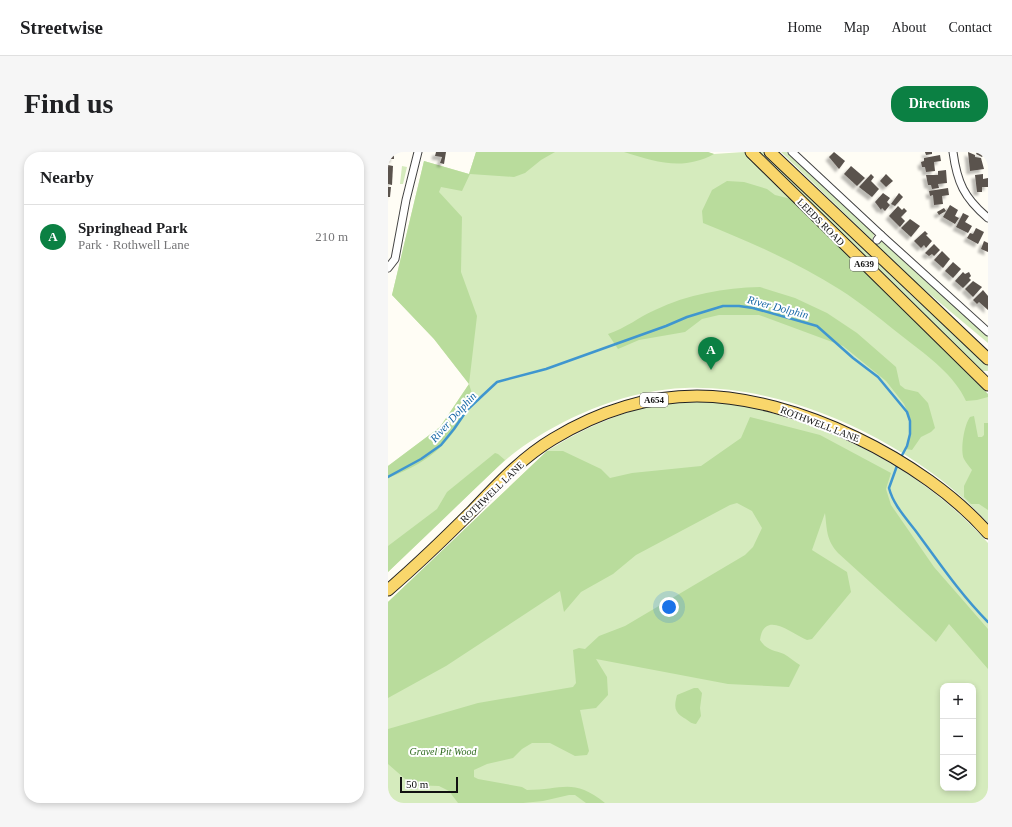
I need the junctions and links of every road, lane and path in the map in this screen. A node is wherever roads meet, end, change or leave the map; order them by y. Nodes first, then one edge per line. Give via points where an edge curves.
1 (418, 152) edge
2 (751, 152) edge
3 (770, 152) edge
4 (792, 152) edge
5 (953, 152) edge
6 (988, 218) edge
7 (388, 268) edge
8 (988, 332) edge
9 (988, 360) edge
10 (983, 376) edge
11 (988, 386) edge
12 (988, 533) edge
13 (388, 590) edge

1 - 7 street via 395,260
2 - 10 main road, LEEDS ROAD / A639
3 - 9 main road, LEEDS ROAD / A639
4 - 8 street via 879,237
5 - 6 street via 955,168 963,191 975,207
10 - 11 main road, LEEDS ROAD / A639
12 - 13 main road, ROTHWELL LANE / A654 via 950,497 891,456 860,439 787,410 741,400 705,396 657,399 621,408 585,422 551,440 518,465 430,554

